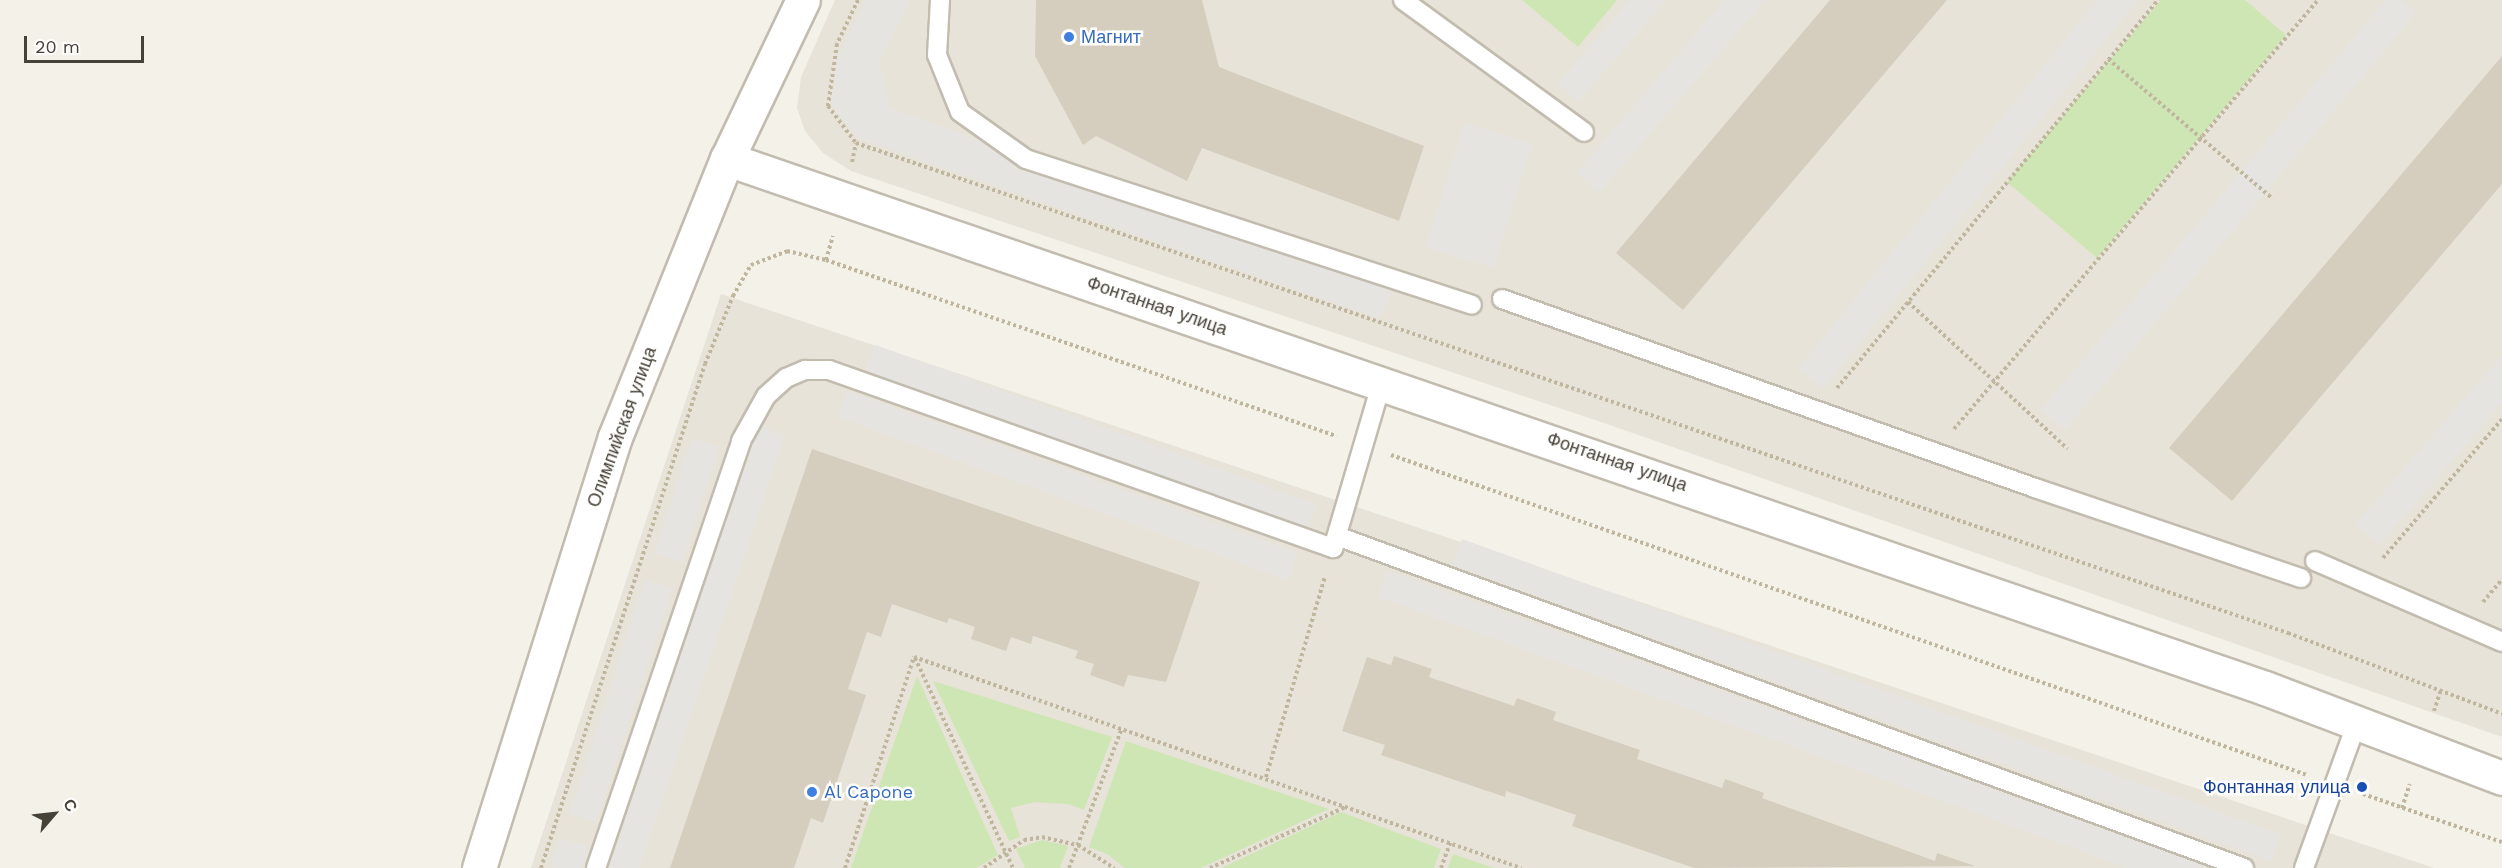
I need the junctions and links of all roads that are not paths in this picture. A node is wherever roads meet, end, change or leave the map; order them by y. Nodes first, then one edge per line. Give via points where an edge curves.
1 (803, 0) edge
2 (940, 0) edge
3 (1403, 0) edge
4 (1584, 132) dead end
5 (727, 159) junction
6 (1502, 299) dead end
7 (1472, 305) dead end
8 (1382, 382) junction
9 (1335, 542) junction
10 (2315, 561) dead end
11 (2301, 578) dead end
12 (2502, 642) edge
13 (2356, 725) junction
14 (2502, 778) edge
15 (479, 868) edge
16 (596, 868) edge
17 (2244, 868) edge
18 (2304, 868) edge

1 - 5 street, Олимпийская улица
2 - 7 lane via 937,55 960,112 1026,159
3 - 4 lane
5 - 8 street, Фонтанная улица
5 - 15 street, Олимпийская улица via 615,437
6 - 11 lane
8 - 9 lane
8 - 13 street, Фонтанная улица via 2265,688
9 - 16 lane via 829,370 806,370 786,378 766,396 741,441
9 - 17 lane
10 - 12 lane
13 - 14 street, Фонтанная улица
13 - 18 lane

